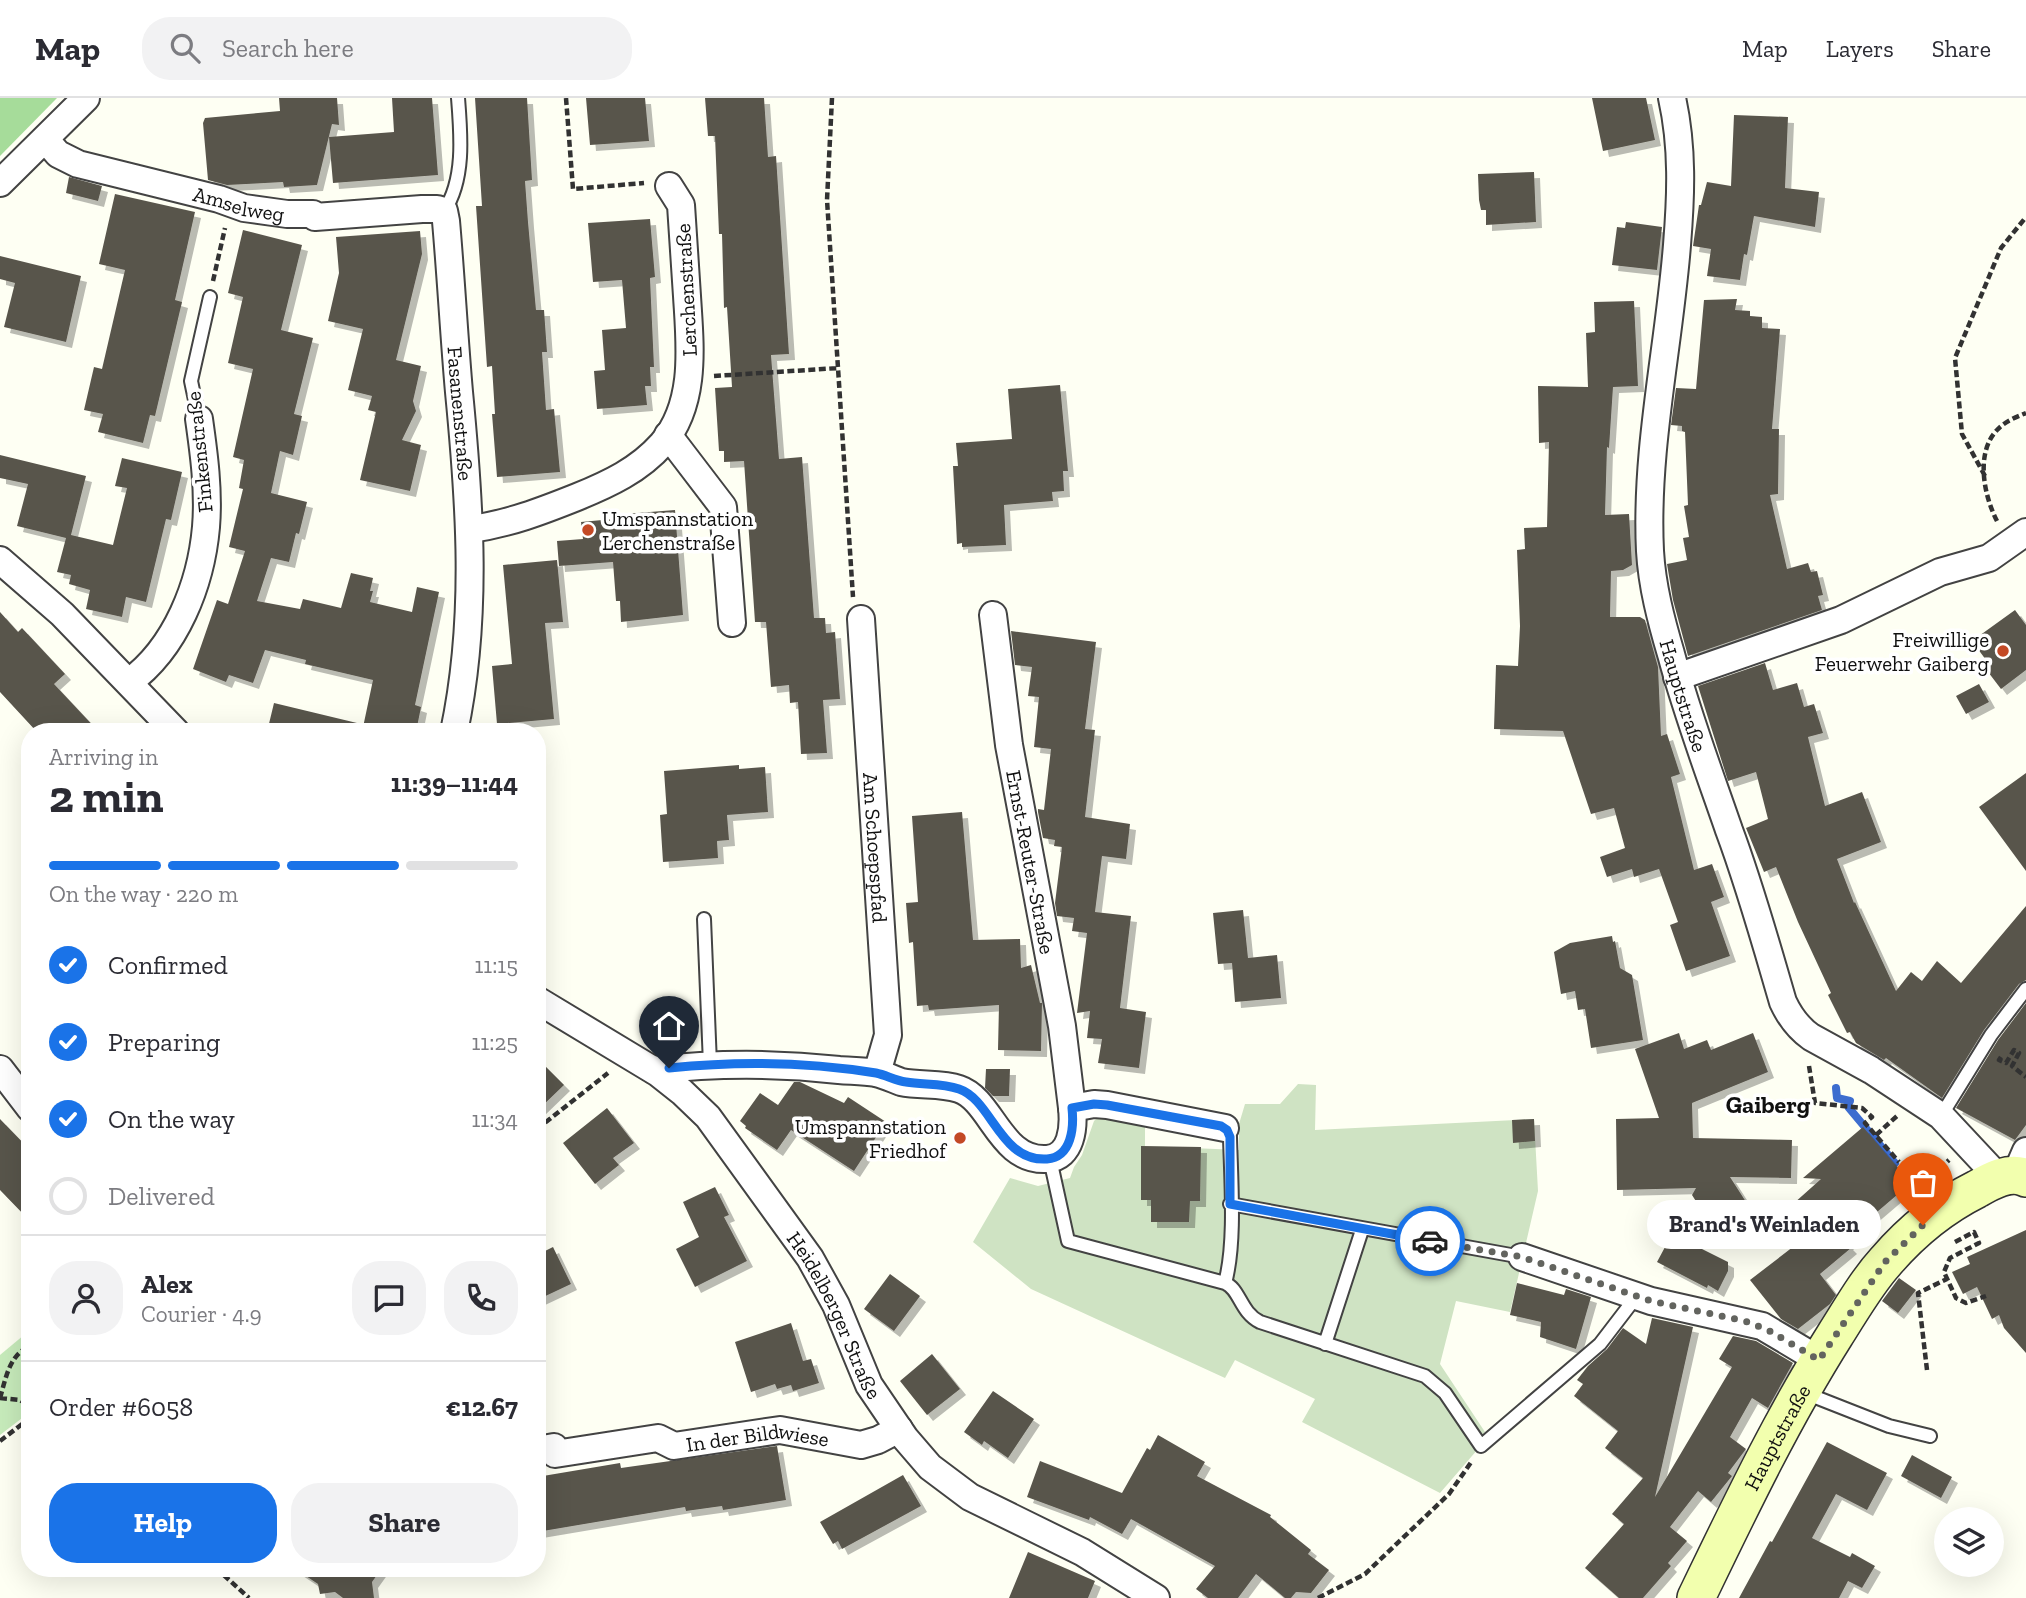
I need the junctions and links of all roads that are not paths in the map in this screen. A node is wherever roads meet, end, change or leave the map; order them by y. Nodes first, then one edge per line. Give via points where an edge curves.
1 (86, 98) edge
2 (458, 98) edge
3 (1672, 98) edge
4 (45, 139) junction
5 (0, 183) edge
6 (669, 186) dead end
7 (444, 211) junction
8 (210, 297) road end
9 (199, 419) joint
10 (668, 435) junction
11 (471, 529) junction
12 (2018, 537) edge
13 (0, 560) edge
14 (993, 615) dead end
15 (861, 620) road end
16 (732, 624) dead end
17 (1677, 677) junction
18 (129, 682) junction
19 (168, 723) edge
20 (456, 723) edge
21 (704, 919) dead end
22 (2026, 989) edge
23 (546, 1005) edge
24 (710, 1064) junction
25 (0, 1069) edge
26 (654, 1070) junction
27 (877, 1073) junction
28 (21, 1096) edge
29 (1072, 1108) junction
30 (1941, 1116) junction
31 (1225, 1128) joint
32 (1049, 1159) junction
33 (2017, 1170) edge
34 (1230, 1204) junction
35 (1362, 1230) junction
36 (1522, 1257) joint
37 (1224, 1283) junction
38 (1636, 1297) junction
39 (1325, 1344) junction
40 (1819, 1360) junction
41 (1801, 1392) junction
42 (899, 1429) junction
43 (1930, 1436) dead end
44 (546, 1448) edge
45 (1156, 1598) edge
46 (1696, 1598) edge

1 - 4 street
2 - 7 lane, Fasanenstraße via 456,188
3 - 17 street, Hauptstraße via 1679,135 1681,203 1649,527 1656,597
4 - 5 street
4 - 7 street, Amselweg via 58,154 78,164 262,211 316,217
6 - 10 street, Lerchenstraße via 681,205 691,352 681,409
7 - 11 street, Fasanenstraße
8 - 9 lane, Finkenstraße via 191,381
9 - 18 street, Finkenstraße via 206,524 195,580 168,640
10 - 11 street, Lerchenstraße via 621,478 524,518
10 - 16 street via 723,507
11 - 20 street, Fasanenstraße via 468,638
12 - 17 street via 1989,558 1940,572 1829,625
13 - 18 street
14 - 29 street, Ernst-Reuter-Straße via 1009,745 1062,1026
15 - 27 street, Am Schoepspfad via 888,1035
17 - 30 street, Hauptstraße via 1787,1010 1802,1031
18 - 19 street
21 - 24 lane
22 - 30 lane via 1991,1035
23 - 26 street, Heidelberger Straße
24 - 26 street
24 - 27 street
25 - 28 street
26 - 42 street, Heidelberger Straße via 708,1117 799,1240 830,1293 869,1385
27 - 32 street via 967,1092 1010,1144 1027,1155
29 - 31 street via 1107,1105
29 - 32 street, Ernst-Reuter-Straße via 1070,1140 1062,1153
30 - 33 street, Hauptstraße
31 - 34 lane via 1230,1137
32 - 37 lane via 1068,1241
33 - 40 main road, Hauptstraße via 1942,1211 1899,1247 1866,1287
34 - 35 lane
34 - 37 lane
35 - 36 lane
35 - 39 lane
36 - 38 street
37 - 39 lane via 1231,1286 1253,1319
38 - 39 lane via 1600,1344 1482,1446 1429,1378
38 - 40 street via 1762,1326
40 - 41 main road, Hauptstraße
41 - 43 lane via 1889,1426
41 - 46 main road, Hauptstraße
42 - 44 street, In der Bildwiese via 861,1445 780,1430 674,1446 658,1438 555,1454 554,1447
42 - 45 street, Heidelberger Straße via 930,1467 957,1489 1082,1552

